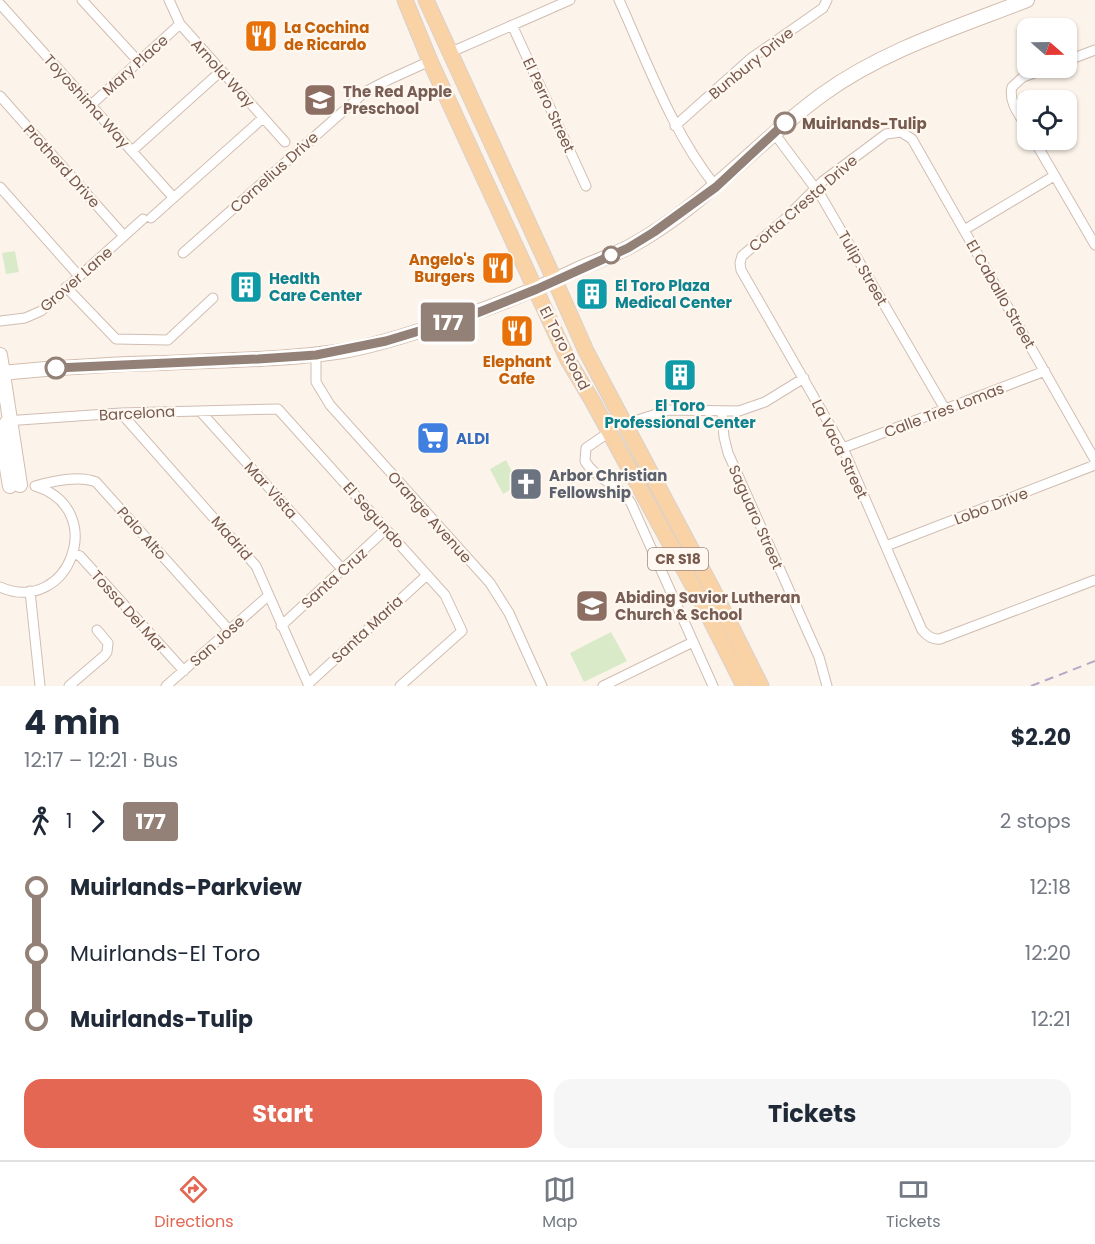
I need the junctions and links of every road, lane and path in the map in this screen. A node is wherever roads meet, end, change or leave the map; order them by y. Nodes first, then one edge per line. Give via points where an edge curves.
1 (82, 0) edge
2 (169, 0) edge
3 (405, 0) edge
4 (426, 0) edge
5 (570, 0) edge
6 (620, 0) edge
7 (1027, 0) edge
8 (827, 1) edge
9 (0, 4) edge
10 (180, 24) junction
11 (512, 25) junction
12 (1095, 50) edge
13 (448, 53) junction
14 (1077, 57) edge
15 (430, 61) junction
16 (139, 62) junction
17 (221, 71) junction
18 (1022, 78) edge
19 (0, 96) edge
20 (91, 105) junction
21 (1017, 110) edge
22 (263, 118) junction
23 (675, 126) junction
24 (901, 132) joint
25 (774, 133) junction
26 (285, 142) dead end
27 (1040, 150) edge
28 (132, 151) junction
29 (1054, 176) junction
30 (586, 186) dead end
31 (716, 187) junction
32 (816, 188) junction
33 (1, 190) edge
34 (173, 198) junction
35 (964, 230) junction
36 (124, 236) junction
37 (1095, 245) edge
38 (183, 253) dead end
39 (740, 263) joint
40 (80, 276) junction
41 (555, 281) junction
42 (66, 287) junction
43 (537, 289) junction
44 (213, 298) dead end
45 (0, 321) edge
46 (0, 354) edge
47 (316, 355) junction
48 (1045, 371) junction
49 (1, 373) edge
50 (804, 378) junction
51 (274, 408) joint
52 (945, 409) junction
53 (200, 411) junction
54 (722, 412) junction
55 (121, 413) junction
56 (3, 423) edge
57 (625, 424) junction
58 (608, 433) junction
59 (843, 448) junction
60 (1095, 463) edge
61 (35, 486) junction
62 (10, 487) edge
63 (386, 529) junction
64 (886, 546) junction
65 (73, 553) junction
66 (343, 570) junction
67 (427, 574) junction
68 (1095, 580) edge
69 (0, 587) edge
70 (30, 591) junction
71 (268, 596) junction
72 (281, 626) junction
73 (97, 630) dead end
74 (229, 630) junction
75 (693, 642) junction
76 (184, 671) junction
77 (308, 685) edge
78 (40, 686) edge
79 (69, 686) edge
80 (166, 686) edge
81 (400, 686) edge
82 (542, 686) edge
83 (603, 686) edge
84 (713, 686) edge
85 (744, 686) edge
86 (761, 686) edge
87 (827, 686) edge

1 - 16 street
2 - 10 street, Arnold Way
3 - 15 main road, El Toro Road / CR S18
4 - 13 main road, El Toro Road / CR S18
5 - 11 street
6 - 23 street
7 - 25 main road via 871,64 825,93
8 - 23 street, Bunbury Drive via 823,8 750,59
9 - 20 street, Toyoshima Way
10 - 16 street, Mary Place
10 - 17 street, Arnold Way
11 - 13 street
11 - 30 street, El Perro Street
12 - 14 street
13 - 15 main road
13 - 41 main road, El Toro Road / CR S18
15 - 38 street, Cornelius Drive via 365,92
15 - 43 main road, El Toro Road / CR S18
16 - 20 street, Mary Place
17 - 22 street, Arnold Way
17 - 28 street
18 - 21 street via 1012,87
19 - 36 street, Protherd Drive
20 - 28 street, Toyoshima Way
22 - 26 street, Arnold Way
22 - 34 street, Grover Lane
23 - 31 street
24 - 32 street, Corta Cresta Drive via 886,134
24 - 35 street, El Caballo Street via 912,139
25 - 31 main road
25 - 32 street, Tulip Street
27 - 29 street
28 - 34 street, Toyoshima Way
29 - 35 street
29 - 37 street
31 - 41 main road via 637,242
32 - 39 street, Corta Cresta Drive via 747,251
32 - 52 street, Tulip Street
33 - 40 street
34 - 36 street, Grover Lane
35 - 48 street, El Caballo Street
36 - 40 street, Grover Lane
39 - 50 street, La Vaca Street
40 - 42 street, Grover Lane
41 - 43 main road
41 - 57 main road, El Toro Road / CR S18
42 - 44 street via 111,335 122,341 168,340
42 - 45 street, Grover Lane via 33,316
43 - 47 main road via 472,315 394,339
43 - 58 main road, El Toro Road / CR S18 via 568,360
46 - 49 main road
47 - 49 main road via 70,366
47 - 82 street, Orange Avenue via 316,382 330,405 489,584 509,614
48 - 52 street, Calle Tres Lomas
48 - 60 street, El Caballo Street
49 - 56 main road
50 - 54 street via 765,402
50 - 59 street, La Vaca Street
51 - 53 street, Barcelona
51 - 63 street, El Segundo via 281,411
52 - 59 street, Calle Tres Lomas
53 - 55 street, Barcelona
53 - 66 street, Mar Vista
54 - 57 street via 669,410
54 - 87 street, Saguaro Street via 728,453 819,657
55 - 56 street, Barcelona
55 - 71 street, Madrid via 251,560
56 - 62 main road
57 - 58 main road
57 - 86 main road, El Toro Road / CR S18
58 - 75 street via 586,448 585,461 631,503
58 - 85 main road, El Toro Road / CR S18
59 - 64 street, La Vaca Street
60 - 64 street, Lobo Drive
61 - 62 street
61 - 65 street via 58,498 68,512 75,536
61 - 74 street, Palo Alto via 83,479 96,482
63 - 66 street, Santa Cruz
63 - 67 street, El Segundo
64 - 68 street, La Vaca Street via 922,630 933,639
65 - 70 street via 54,581
65 - 76 street, Tossa Del Mar via 80,556
66 - 72 street, Santa Cruz
67 - 77 street, Santa Maria
67 - 81 street, El Segundo via 446,595 462,630
69 - 70 street
70 - 78 street
71 - 72 street, Madrid
71 - 74 street, San Jose
72 - 77 street, Madrid
73 - 79 street via 108,643 107,652
74 - 76 street, San Jose
75 - 83 street
75 - 84 street
76 - 80 street, San Jose

